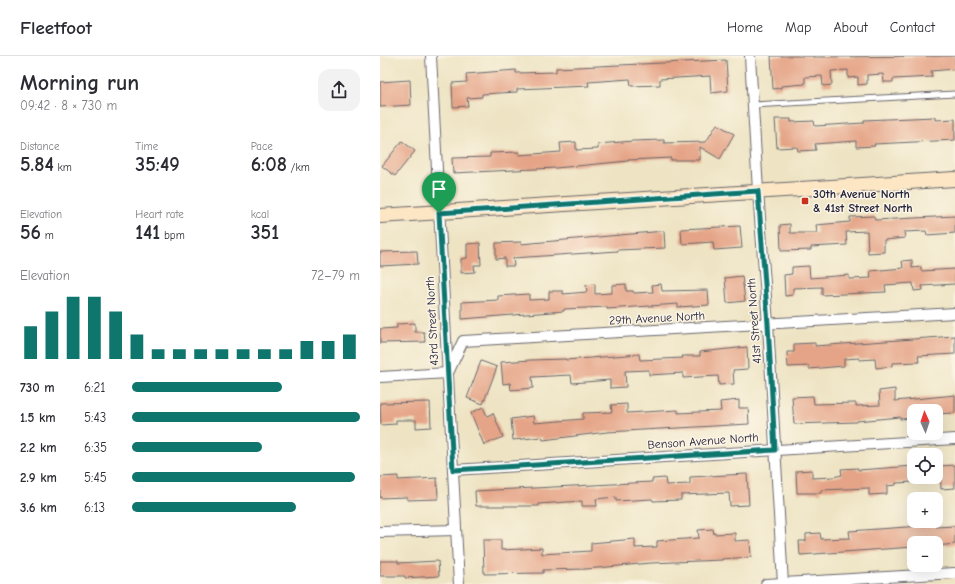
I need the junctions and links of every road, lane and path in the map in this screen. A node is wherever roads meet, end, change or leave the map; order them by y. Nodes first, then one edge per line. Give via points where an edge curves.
1 (431, 56) edge
2 (750, 56) edge
3 (955, 94) edge
4 (753, 105) junction
5 (955, 179) edge
6 (758, 191) junction
7 (439, 213) junction
8 (380, 216) edge
9 (955, 313) edge
10 (768, 324) junction
11 (448, 373) junction
12 (380, 377) edge
13 (955, 439) edge
14 (775, 450) junction
15 (453, 470) junction
16 (456, 530) junction
17 (380, 532) edge
18 (955, 573) edge
19 (783, 583) edge
20 (459, 584) edge
21 (766, 584) edge

1 - 7 street, 43rd Street North
2 - 4 street, 41st Street North
3 - 4 lane
4 - 6 street, 41st Street North
5 - 6 street
6 - 7 street
6 - 10 street, 41st Street North
7 - 8 street
7 - 11 street, 43rd Street North
9 - 10 street, 29th Avenue North
10 - 11 street, 29th Avenue North via 463,341
10 - 14 street, 41st Street North
11 - 12 street
11 - 15 street, 43rd Street North
13 - 14 street, Benson Avenue North
14 - 15 street, Benson Avenue North
14 - 19 street, 41st Street North
15 - 16 street, 43rd Street North
16 - 17 street
16 - 20 street, 43rd Street North
18 - 19 street
19 - 21 street

